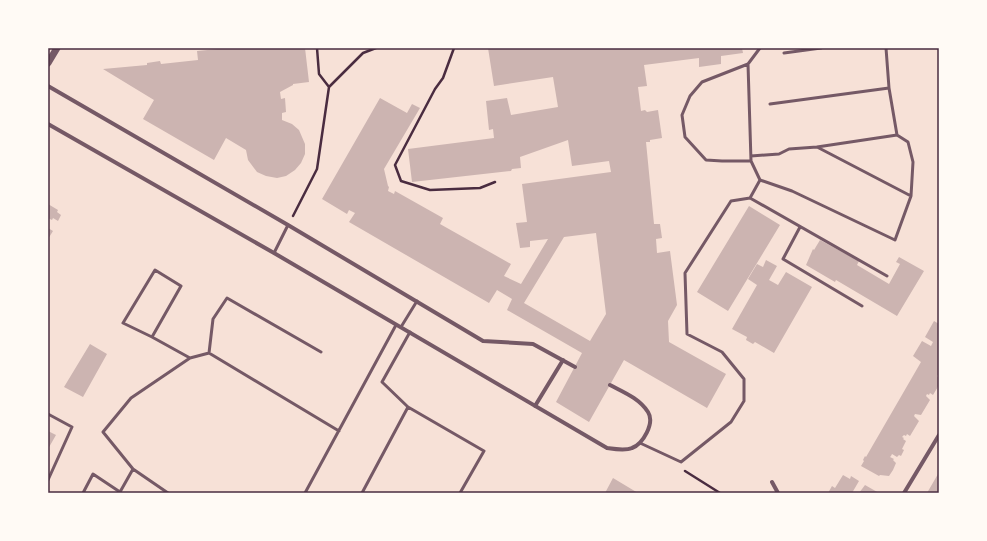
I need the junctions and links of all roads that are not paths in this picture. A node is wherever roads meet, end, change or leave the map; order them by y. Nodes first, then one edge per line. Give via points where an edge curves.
1 (57, 48) edge
2 (760, 48) edge
3 (821, 48) edge
4 (886, 48) edge
5 (784, 53) dead end
6 (48, 63) edge
7 (748, 64) junction
8 (48, 86) edge
9 (889, 88) junction
10 (770, 104) dead end
11 (48, 124) edge
12 (898, 135) junction
13 (817, 147) junction
14 (751, 156) junction
15 (751, 161) junction
16 (760, 180) junction
17 (911, 196) junction
18 (750, 198) junction
19 (288, 225) junction
20 (800, 227) junction
21 (274, 253) junction
22 (887, 276) dead end
23 (417, 301) junction
24 (862, 306) dead end
25 (399, 326) junction
26 (410, 332) junction
27 (152, 337) junction
28 (321, 352) dead end
29 (209, 353) junction
30 (190, 358) junction
31 (563, 360) junction
32 (575, 367) dead end
33 (610, 384) dead end
34 (535, 406) junction
35 (408, 407) junction
36 (48, 414) edge
37 (338, 431) junction
38 (939, 435) edge
39 (640, 443) junction
40 (937, 443) edge
41 (133, 469) junction
42 (48, 480) edge
43 (772, 482) dead end
44 (121, 492) edge
45 (82, 493) edge
46 (168, 493) edge
47 (305, 493) edge
48 (362, 493) edge
49 (460, 493) edge
50 (778, 493) edge
51 (904, 493) edge

1 - 6 street
2 - 7 lane
3 - 5 lane
4 - 9 lane
7 - 14 lane
7 - 15 lane via 702,82 690,96 682,115 686,137 706,160
8 - 19 street
9 - 10 lane
9 - 12 lane
11 - 21 street
12 - 13 lane
12 - 17 lane via 908,142 913,162
13 - 14 lane
13 - 17 lane
14 - 15 lane
15 - 16 lane
16 - 17 lane via 792,191 895,240
16 - 18 lane
18 - 20 lane
18 - 39 lane via 731,200 686,273 687,334 722,352 744,379 744,401 731,422 681,462
19 - 21 lane
19 - 23 street
20 - 22 lane
20 - 24 lane via 782,259
21 - 25 street
23 - 25 lane
23 - 31 street via 483,341 533,344
25 - 26 street
25 - 37 lane
26 - 34 street
26 - 35 lane via 382,382
27 - 27 lane via 181,286 155,270 123,323
27 - 30 lane
28 - 29 lane via 227,298 213,319
29 - 30 lane
29 - 37 lane
30 - 41 lane via 131,398 103,432
31 - 32 street
31 - 34 street
33 - 39 street via 632,396 648,413 650,425
34 - 39 street via 607,448 631,449
35 - 48 lane
35 - 49 lane via 484,451
36 - 42 lane via 72,427
37 - 47 lane
38 - 40 street
40 - 51 street
41 - 44 lane
41 - 46 lane
43 - 50 street
44 - 45 lane via 93,474

